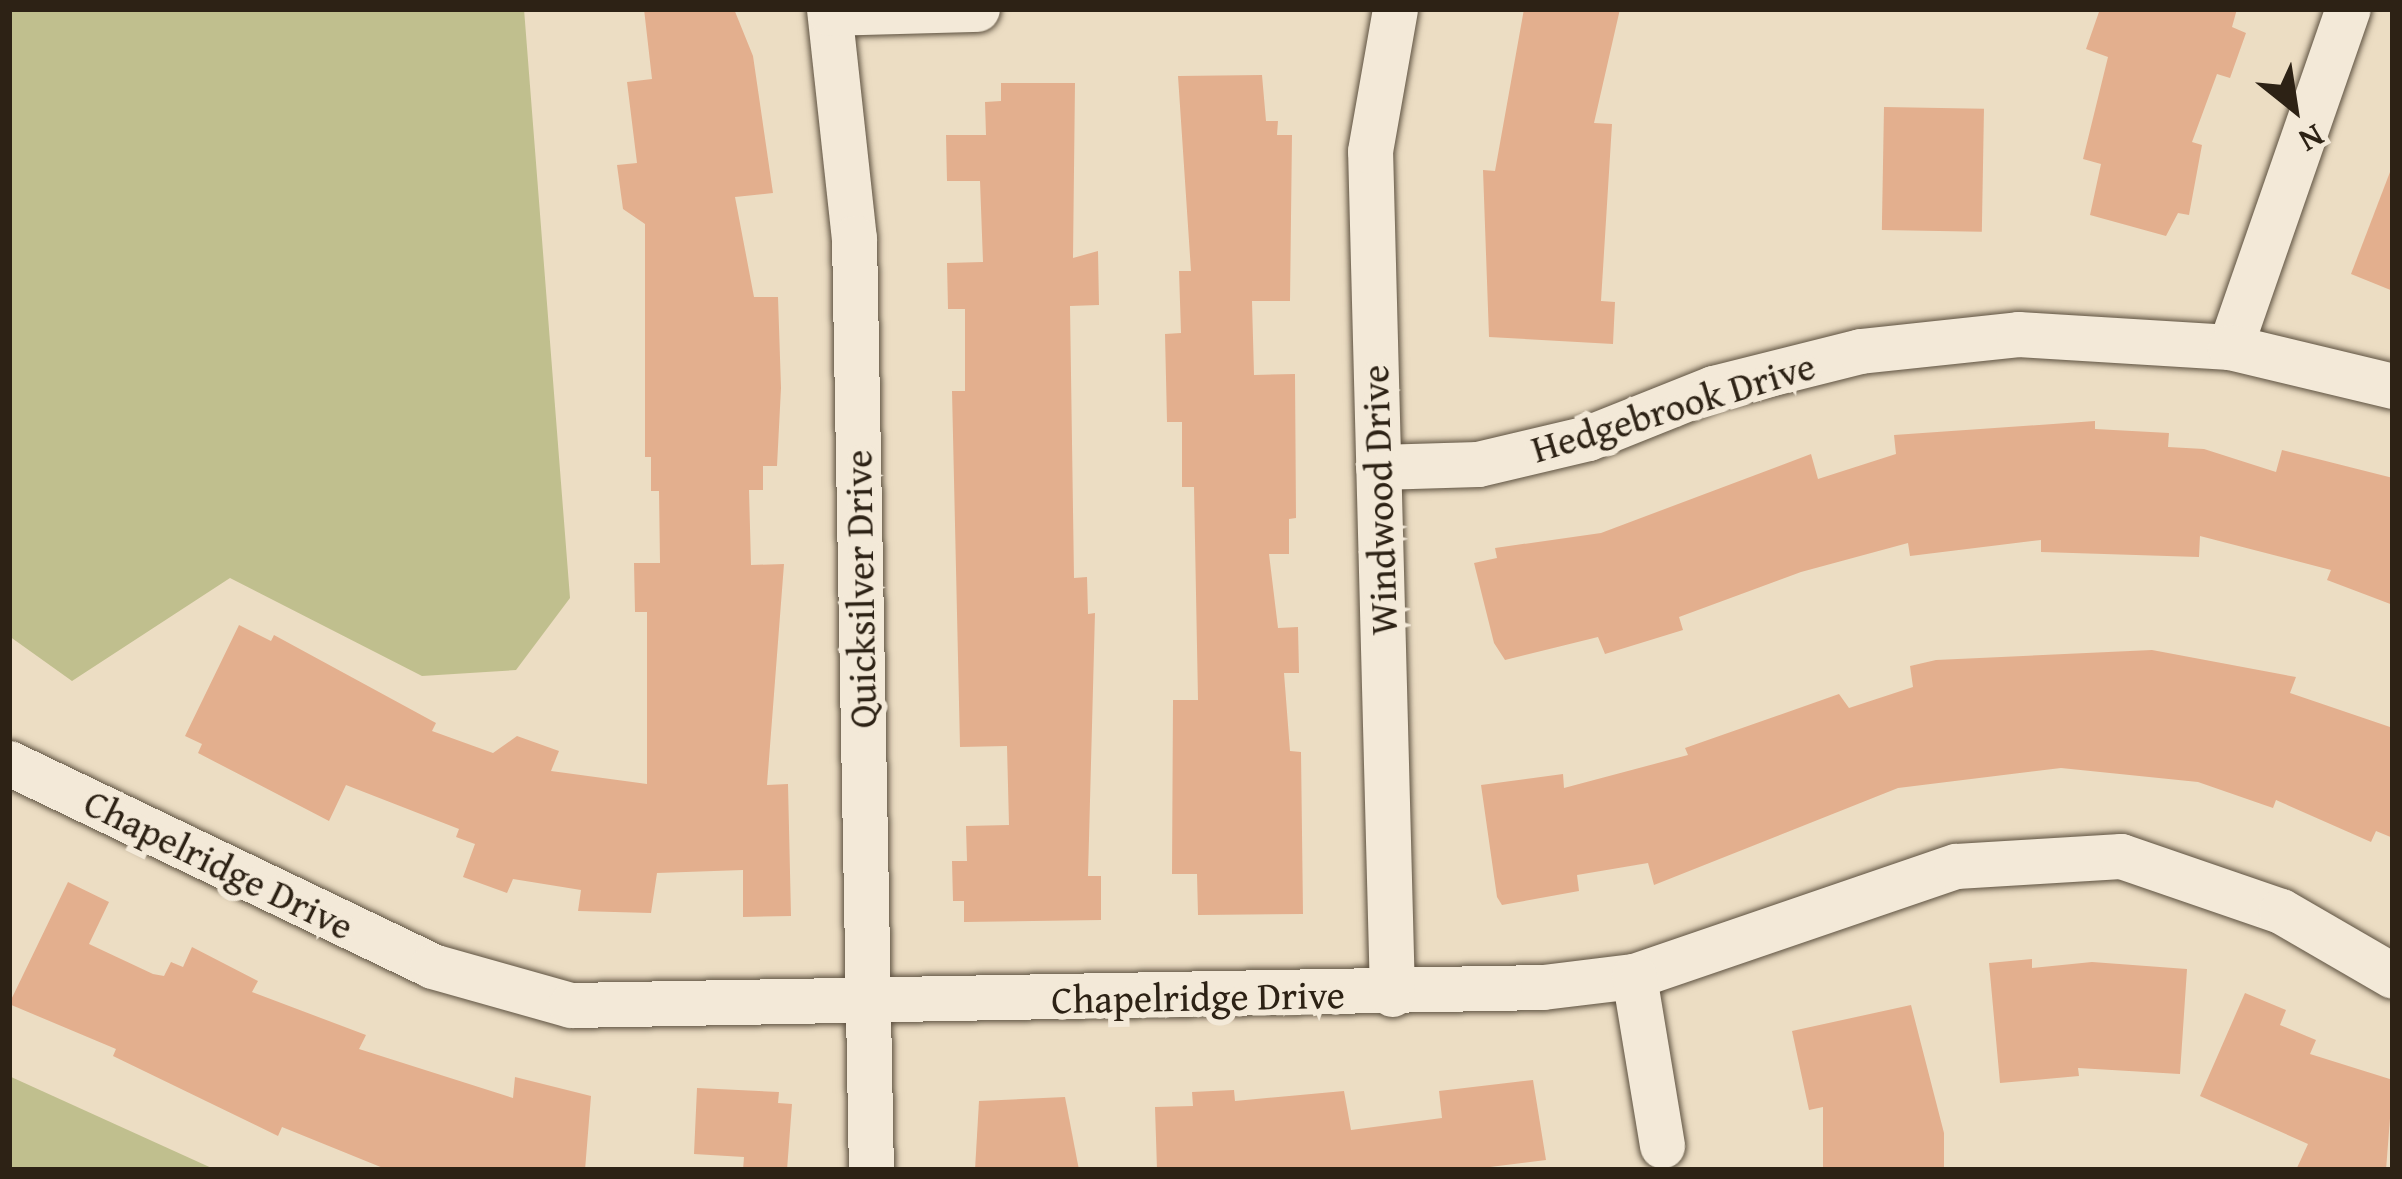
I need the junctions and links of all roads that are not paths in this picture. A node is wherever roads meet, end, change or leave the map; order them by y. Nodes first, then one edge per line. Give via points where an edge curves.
1 (977, 9) edge
2 (1395, 9) edge
3 (2348, 9) edge
4 (830, 11) edge
5 (2230, 347) junction
6 (2393, 386) edge
7 (1378, 467) junction
8 (9, 763) edge
9 (1634, 976) junction
10 (2393, 976) edge
11 (1392, 994) junction
12 (867, 1004) junction
13 (1662, 1146) dead end
14 (871, 1170) edge

1 - 4 street
2 - 7 street, Windwood Drive via 1370,151
3 - 5 street
4 - 12 street, Quicksilver Drive via 854,238
5 - 6 street, Hedgebrook Drive
5 - 7 street, Hedgebrook Drive via 2018,334 1860,351 1713,388 1588,438 1478,464
7 - 11 street, Windwood Drive
8 - 12 street, Chapelridge Drive via 432,966 572,1006
9 - 10 street, Chapelridge Drive via 1956,866 2121,856 2281,911
9 - 11 street, Chapelridge Drive
9 - 13 street
11 - 12 street, Chapelridge Drive
12 - 14 street, Quicksilver Drive

